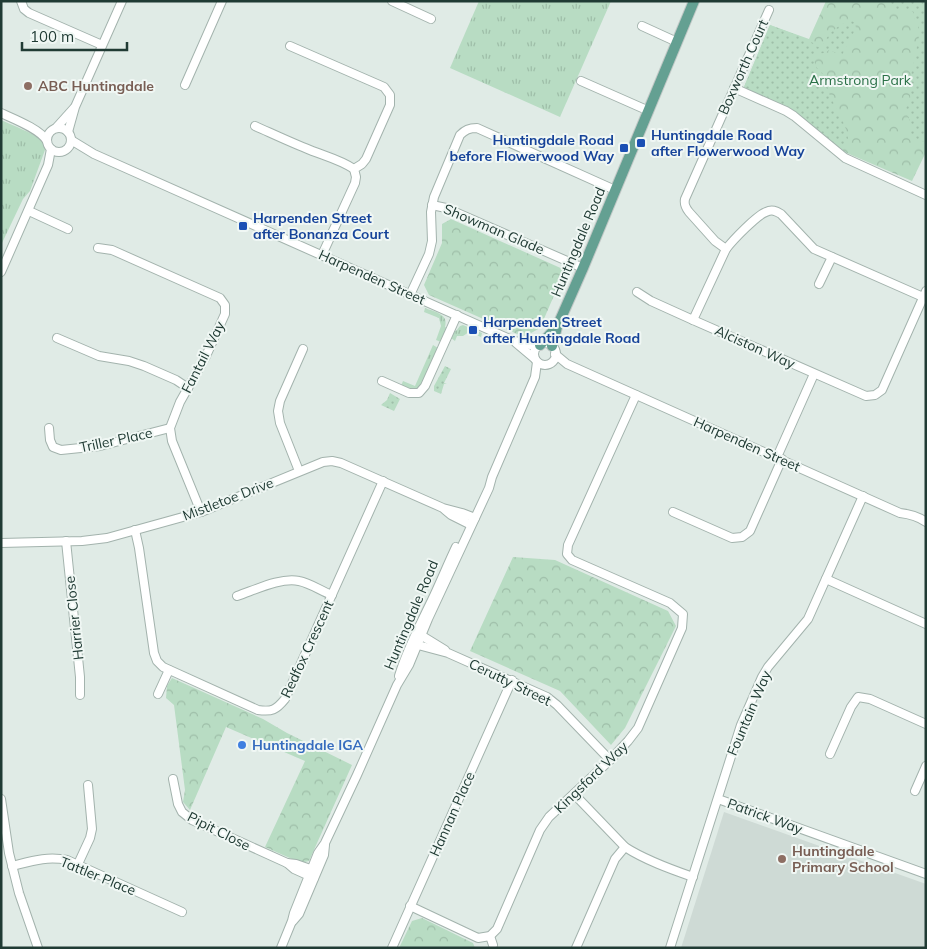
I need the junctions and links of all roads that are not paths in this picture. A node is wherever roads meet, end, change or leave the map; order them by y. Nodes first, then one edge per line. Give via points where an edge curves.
1 (21, 1) edge
2 (122, 1) edge
3 (222, 1) edge
4 (392, 1) edge
5 (694, 1) edge
6 (769, 10) dead end
7 (431, 18) dead end
8 (642, 26) dead end
9 (677, 42) junction
10 (102, 45) junction
11 (290, 46) dead end
12 (581, 81) dead end
13 (185, 85) dead end
14 (734, 88) junction
15 (75, 107) junction
16 (648, 111) junction
17 (1, 114) edge
18 (466, 119) dead end
19 (27, 125) junction
20 (255, 126) dead end
21 (469, 128) junction
22 (54, 129) junction
23 (47, 140) junction
24 (67, 143) junction
25 (51, 148) junction
26 (48, 165) junction
27 (354, 170) junction
28 (615, 190) junction
29 (926, 195) edge
30 (432, 204) junction
31 (685, 207) junction
32 (676, 210) dead end
33 (29, 211) junction
34 (68, 229) dead end
35 (98, 248) dead end
36 (726, 249) junction
37 (322, 255) junction
38 (832, 257) junction
39 (583, 268) junction
40 (1, 272) edge
41 (819, 284) dead end
42 (637, 292) dead end
43 (410, 294) junction
44 (924, 294) edge
45 (457, 315) junction
46 (693, 320) junction
47 (557, 327) junction
48 (57, 338) dead end
49 (512, 340) junction
50 (539, 346) junction
51 (303, 349) dead end
52 (554, 350) junction
53 (542, 362) junction
54 (567, 364) junction
55 (814, 374) junction
56 (382, 381) dead end
57 (188, 388) junction
58 (636, 394) junction
59 (875, 395) junction
60 (878, 404) dead end
61 (49, 428) dead end
62 (170, 428) junction
63 (779, 458) junction
64 (299, 471) junction
65 (383, 481) junction
66 (863, 496) junction
67 (201, 512) junction
68 (673, 512) dead end
69 (900, 513) junction
70 (922, 517) edge
71 (471, 521) junction
72 (926, 523) edge
73 (135, 530) junction
74 (742, 537) junction
75 (66, 541) junction
76 (2, 543) edge
77 (745, 545) dead end
78 (826, 579) junction
79 (332, 595) junction
80 (238, 596) dead end
81 (926, 624) edge
82 (419, 634) junction
83 (415, 644) junction
84 (448, 653) junction
85 (169, 670) junction
86 (512, 680) junction
87 (158, 694) dead end
88 (80, 695) dead end
89 (926, 724) edge
90 (830, 754) dead end
91 (610, 760) junction
92 (926, 766) edge
93 (173, 779) dead end
94 (88, 785) dead end
95 (915, 790) dead end
96 (574, 794) junction
97 (1, 799) edge
98 (718, 799) junction
99 (2, 817) edge
100 (625, 847) junction
101 (78, 864) junction
102 (12, 866) junction
103 (313, 874) junction
104 (926, 874) edge
105 (693, 877) junction
106 (410, 906) junction
107 (182, 912) dead end
108 (490, 936) junction
109 (493, 946) dead end
110 (38, 948) edge
111 (281, 948) edge
112 (392, 948) edge
113 (576, 948) edge
114 (670, 948) edge

1 - 10 street via 29,13
2 - 10 street
3 - 13 street
4 - 7 street
5 - 9 main road, Huntingdale Road
6 - 14 street, Boxworth Court
8 - 9 street
9 - 16 main road, Huntingdale Road
10 - 15 street
11 - 27 street via 384,87 390,95 390,105 366,159
12 - 16 street
14 - 29 street via 794,116 845,158
14 - 31 street, Boxworth Court via 685,199
15 - 22 street
15 - 24 street
16 - 28 main road, Huntingdale Road
17 - 19 street, Harpenden Street
18 - 21 street
19 - 22 street, Harpenden Street
19 - 23 street, Harpenden Street
20 - 27 street
21 - 28 street via 477,128
21 - 30 street via 460,135
22 - 23 street
22 - 24 street, Harpenden Street via 62,128
23 - 25 street, Harpenden Street
24 - 25 street, Harpenden Street via 55,151
24 - 26 street
24 - 37 street, Harpenden Street
25 - 26 street
26 - 33 street
27 - 37 street via 355,183
28 - 39 main road, Huntingdale Road
30 - 39 street, Showman Glade
30 - 43 street via 432,241
31 - 32 street
31 - 36 street via 715,242
33 - 34 street
33 - 40 street
35 - 57 street, Fantail Way via 112,250 220,298 225,305 225,314
36 - 38 street via 761,214 775,211 814,249
36 - 46 street
37 - 43 street, Harpenden Street
38 - 41 street
38 - 44 street
39 - 47 main road, Huntingdale Road
42 - 46 street, Alciston Way
43 - 45 street, Harpenden Street
44 - 59 street via 882,390
45 - 49 street, Harpenden Street
45 - 56 street via 419,393 409,393
46 - 55 street, Alciston Way
47 - 50 main road, Huntingdale Road
47 - 52 main road, Huntingdale Road
48 - 57 street via 99,356 144,366
49 - 50 street, Harpenden Street
49 - 53 street, Harpenden Street
50 - 52 street, Harpenden Street via 546,344
50 - 53 street via 534,353
51 - 64 street via 278,411
52 - 53 street via 554,360
52 - 54 street, Harpenden Street
53 - 54 street, Harpenden Street
53 - 71 street, Huntingdale Road
54 - 58 street, Harpenden Street
55 - 59 street, Alciston Way via 866,396
55 - 63 street
57 - 62 street, Fantail Way
58 - 63 street, Harpenden Street
58 - 91 street, Kingsford Way via 568,545 567,554 572,560 687,613 638,728
59 - 60 street
61 - 62 street, Triller Place via 53,447 61,450 100,446
62 - 67 street via 172,441
63 - 66 street, Harpenden Street
63 - 74 street via 750,531
64 - 65 street, Mistletoe Drive via 332,461
64 - 67 street, Mistletoe Drive
65 - 71 street, Mistletoe Drive via 443,508 451,515
65 - 79 street, Redfox Crescent
66 - 69 street, Harpenden Street
66 - 78 street, Fountain Way
67 - 73 street, Mistletoe Drive
68 - 74 street via 732,538
69 - 70 street, Harpenden Street
69 - 72 street, Harpenden Street via 922,525
70 - 72 street, Harpenden Street
71 - 82 street, Huntingdale Road
73 - 75 street, Mistletoe Drive via 107,538
73 - 85 street, Redfox Crescent via 154,653 157,661
74 - 77 street
75 - 76 street, Mistletoe Drive
75 - 88 street, Harrier Close
78 - 81 street
78 - 98 street, Fountain Way via 808,619 762,677 741,725
79 - 80 street via 291,580
79 - 85 street, Redfox Crescent via 278,708 258,710
82 - 83 street, Huntingdale Road
82 - 84 street, Cerutty Street
83 - 84 street, Cerutty Street
83 - 103 street, Huntingdale Road via 403,663 397,685 357,775 318,853
84 - 86 street, Cerutty Street
85 - 87 street
86 - 91 street, Cerutty Street via 557,704
86 - 106 street, Hannan Place
89 - 90 street via 870,699 858,697
91 - 96 street, Kingsford Way
92 - 95 street
93 - 103 street, Pipit Close via 178,804 192,820
94 - 101 street via 92,828
96 - 100 street
96 - 108 street, Kingsford Way via 540,830 497,929
97 - 99 street
98 - 104 street, Patrick Way
98 - 105 street, Fountain Way
99 - 102 street
100 - 105 street
100 - 113 street via 615,859
101 - 102 street, Tattler Place via 43,858
101 - 107 street, Tattler Place
102 - 110 street
103 - 111 street, Huntingdale Road via 299,914 292,921
105 - 114 street, Fountain Way
106 - 108 street via 478,938
106 - 112 street, Hannan Place
108 - 109 street

